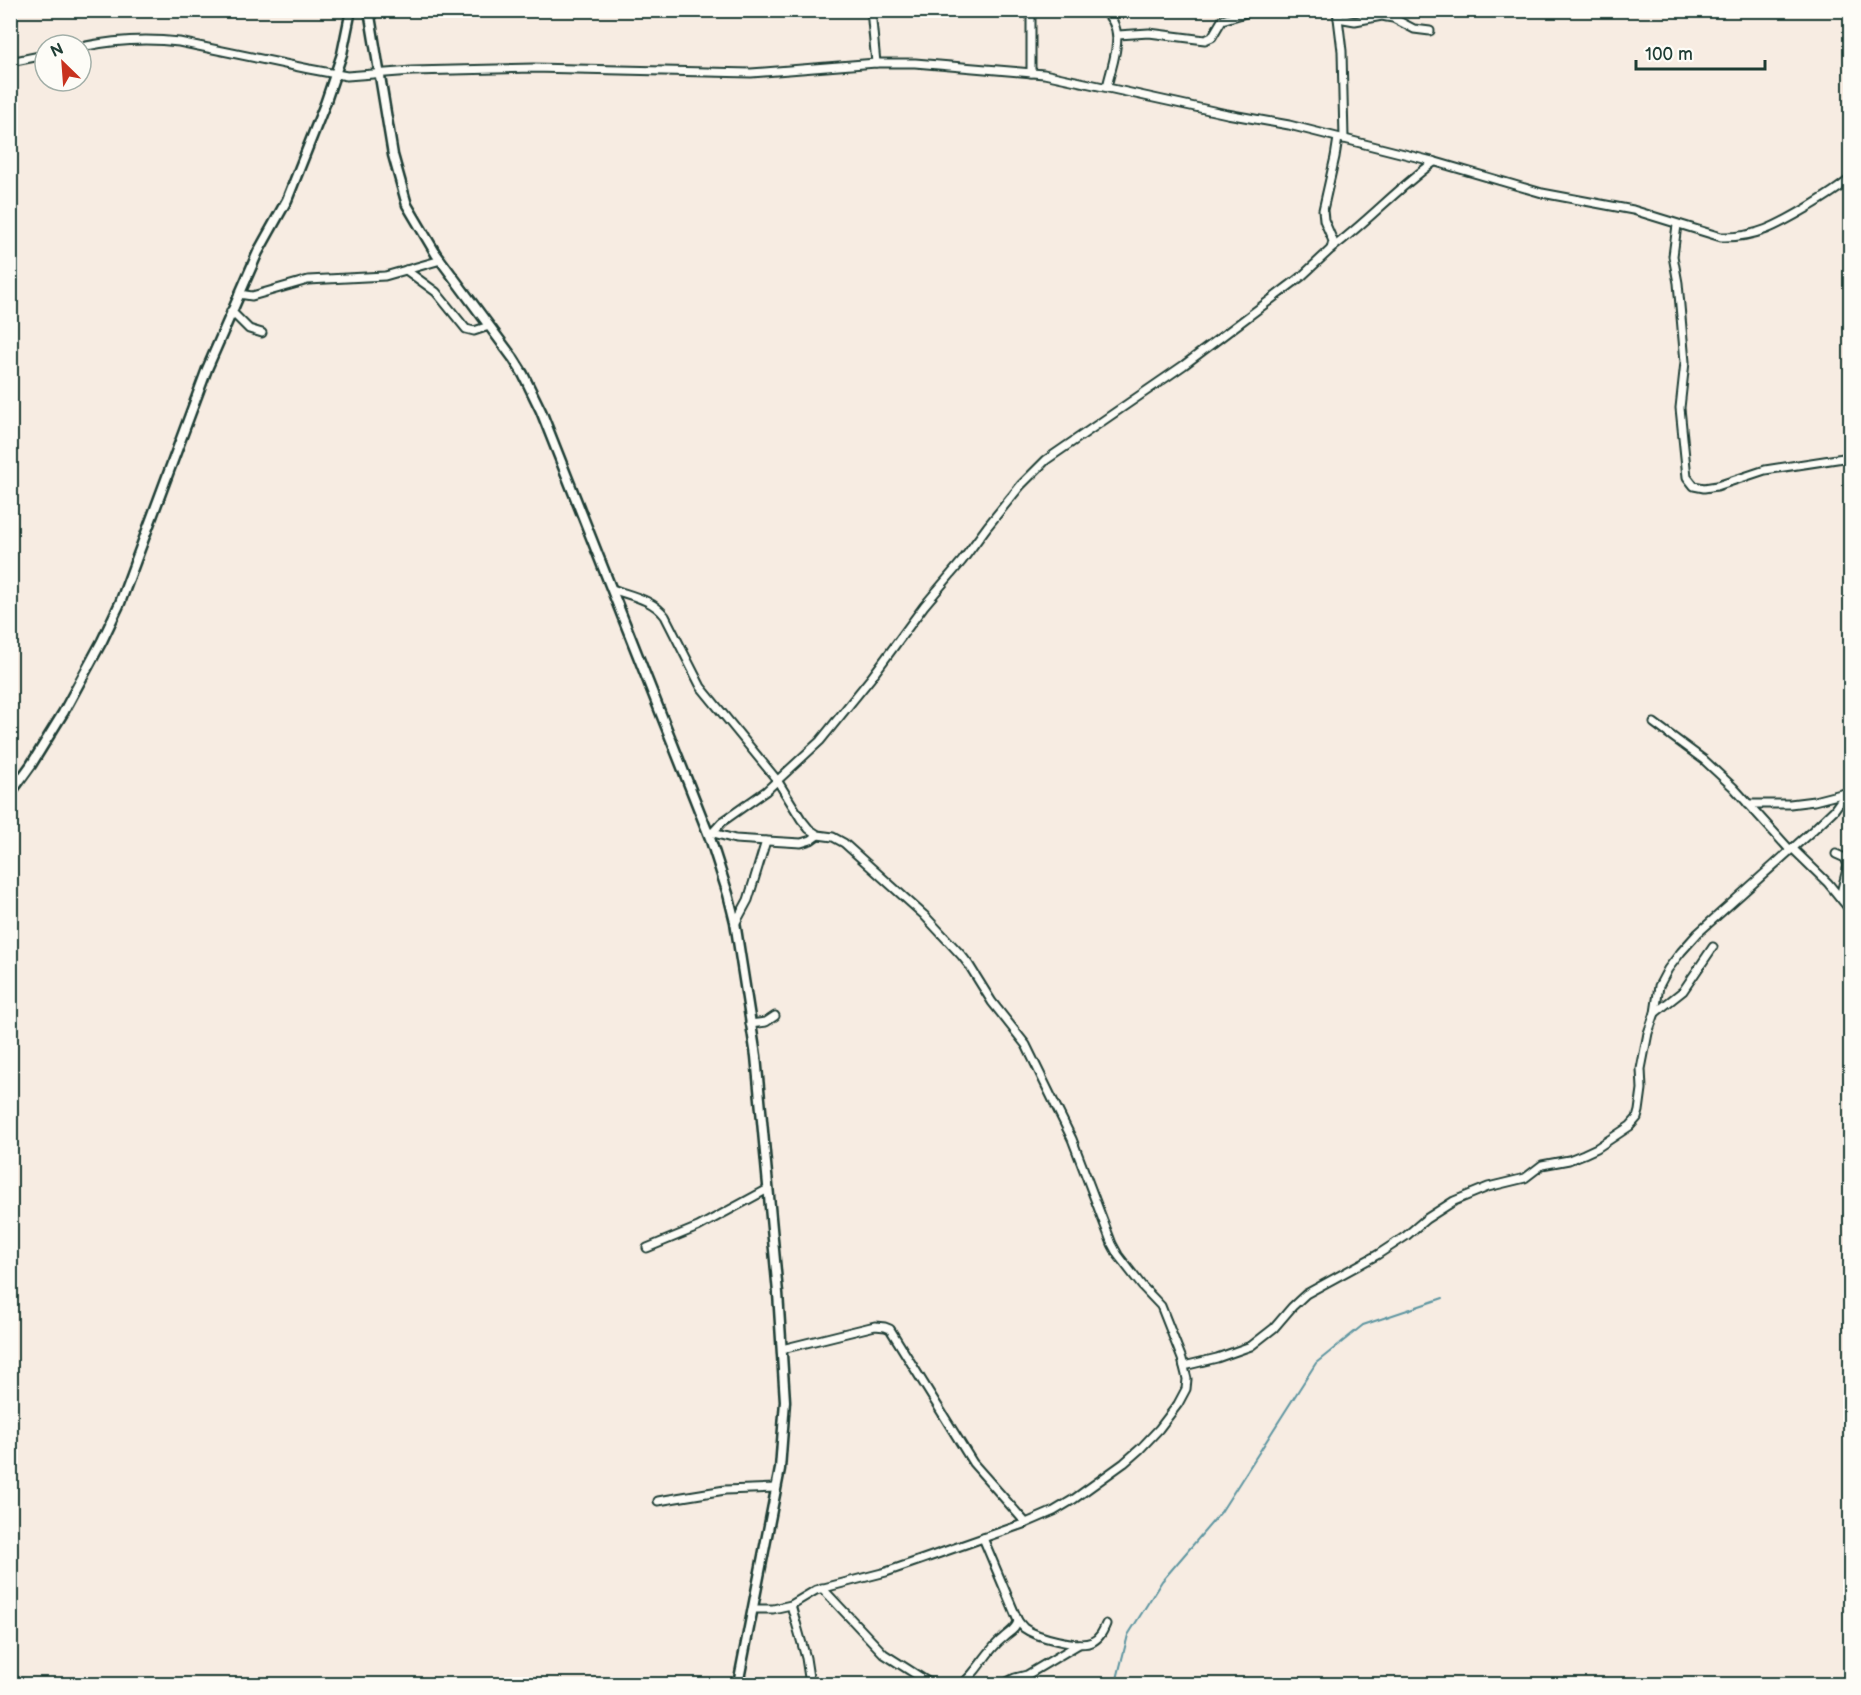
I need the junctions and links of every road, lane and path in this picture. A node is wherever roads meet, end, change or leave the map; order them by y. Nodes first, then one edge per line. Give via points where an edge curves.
1 (351, 10) edge
2 (369, 10) edge
3 (871, 10) edge
4 (1031, 10) edge
5 (1102, 10) edge
6 (1256, 10) edge
7 (1337, 14) edge
8 (1430, 31) dead end
9 (1118, 35) junction
10 (93, 45) edge
11 (33, 57) edge
12 (10, 62) edge
13 (876, 63) junction
14 (380, 73) junction
15 (1031, 73) junction
16 (336, 75) junction
17 (1107, 87) junction
18 (1341, 138) junction
19 (1434, 162) junction
20 (1851, 179) edge
21 (1677, 225) junction
22 (1331, 249) junction
23 (441, 260) junction
24 (406, 270) junction
25 (238, 294) junction
26 (231, 311) junction
27 (489, 326) junction
28 (262, 333) dead end
29 (1851, 457) edge
30 (612, 589) junction
31 (1654, 723) dead end
32 (777, 780) junction
33 (1849, 791) edge
34 (10, 794) edge
35 (1748, 804) junction
36 (710, 833) junction
37 (818, 835) junction
38 (766, 841) junction
39 (1791, 849) junction
40 (1836, 854) dead end
41 (1840, 897) junction
42 (1851, 910) edge
43 (735, 924) junction
44 (1713, 947) dead end
45 (1655, 1013) junction
46 (775, 1016) dead end
47 (750, 1024) junction
48 (768, 1189) junction
49 (647, 1248) dead end
50 (782, 1349) junction
51 (1184, 1366) junction
52 (776, 1488) junction
53 (658, 1501) dead end
54 (1026, 1523) junction
55 (983, 1538) junction
56 (822, 1588) junction
57 (791, 1605) junction
58 (753, 1609) junction
59 (1018, 1621) junction
60 (1106, 1624) dead end
61 (1079, 1644) junction
62 (738, 1684) edge
63 (810, 1684) edge
64 (930, 1684) edge
65 (962, 1684) edge
66 (1003, 1684) edge

1 - 16 street
2 - 14 street
3 - 13 street
4 - 15 street
5 - 9 street via 1111,18
6 - 9 street via 1222,20 1208,40 1149,33
7 - 8 street via 1355,21 1394,18 1414,29
7 - 18 street via 1343,70
9 - 17 street
10 - 16 street via 123,41 179,42
11 - 12 street
13 - 14 street via 751,73 533,68
13 - 15 street
14 - 16 street
14 - 23 street via 393,155 407,205
15 - 17 street
16 - 25 street via 287,200
17 - 18 street
18 - 19 street
18 - 22 street via 1323,210 1333,241
19 - 21 street via 1542,193 1633,210
19 - 22 street
20 - 21 street via 1757,234 1721,237
21 - 29 street via 1673,256 1684,362 1680,408 1687,477 1694,486 1704,488 1765,470
22 - 32 street via 1302,276 1184,365 1046,460 991,522 820,741
23 - 24 street
23 - 27 street
24 - 25 street via 385,276 308,280 270,292
24 - 27 street via 436,292 466,329 474,331
25 - 26 street
26 - 28 street via 249,329
26 - 34 street via 120,603 63,713
27 - 30 street via 523,374 541,411
30 - 32 street via 660,609 701,687
30 - 36 street
31 - 35 street via 1704,760
32 - 36 street
32 - 37 street via 801,819
33 - 35 street via 1815,801
33 - 39 street
35 - 39 street
36 - 38 street
36 - 43 street
37 - 38 street via 801,843
37 - 51 street via 844,843 924,915 969,965 1022,1039 1072,1139 1112,1244 1161,1306
38 - 43 street via 748,900
39 - 41 street
39 - 45 street via 1681,952 1659,986
40 - 41 street via 1845,858 1848,866
41 - 42 street
43 - 47 street
44 - 45 street via 1683,991
45 - 51 street via 1641,1069 1639,1111 1630,1126 1584,1154 1542,1165 1525,1178 1454,1201 1377,1255 1306,1294 1251,1346
46 - 47 street
47 - 48 street
48 - 49 street via 698,1227
48 - 50 street
50 - 52 street via 785,1401
50 - 54 street via 875,1326 890,1329 973,1463
51 - 54 street via 1186,1389 1140,1449 1074,1498
52 - 53 street via 725,1490
52 - 58 street
54 - 55 street
55 - 56 street via 886,1572
55 - 59 street
56 - 57 street
56 - 64 street via 884,1654
57 - 58 street via 773,1610
57 - 63 street
58 - 62 street
59 - 61 street via 1023,1628 1050,1639
59 - 65 street
60 - 61 street via 1094,1641
61 - 66 street via 1028,1675

